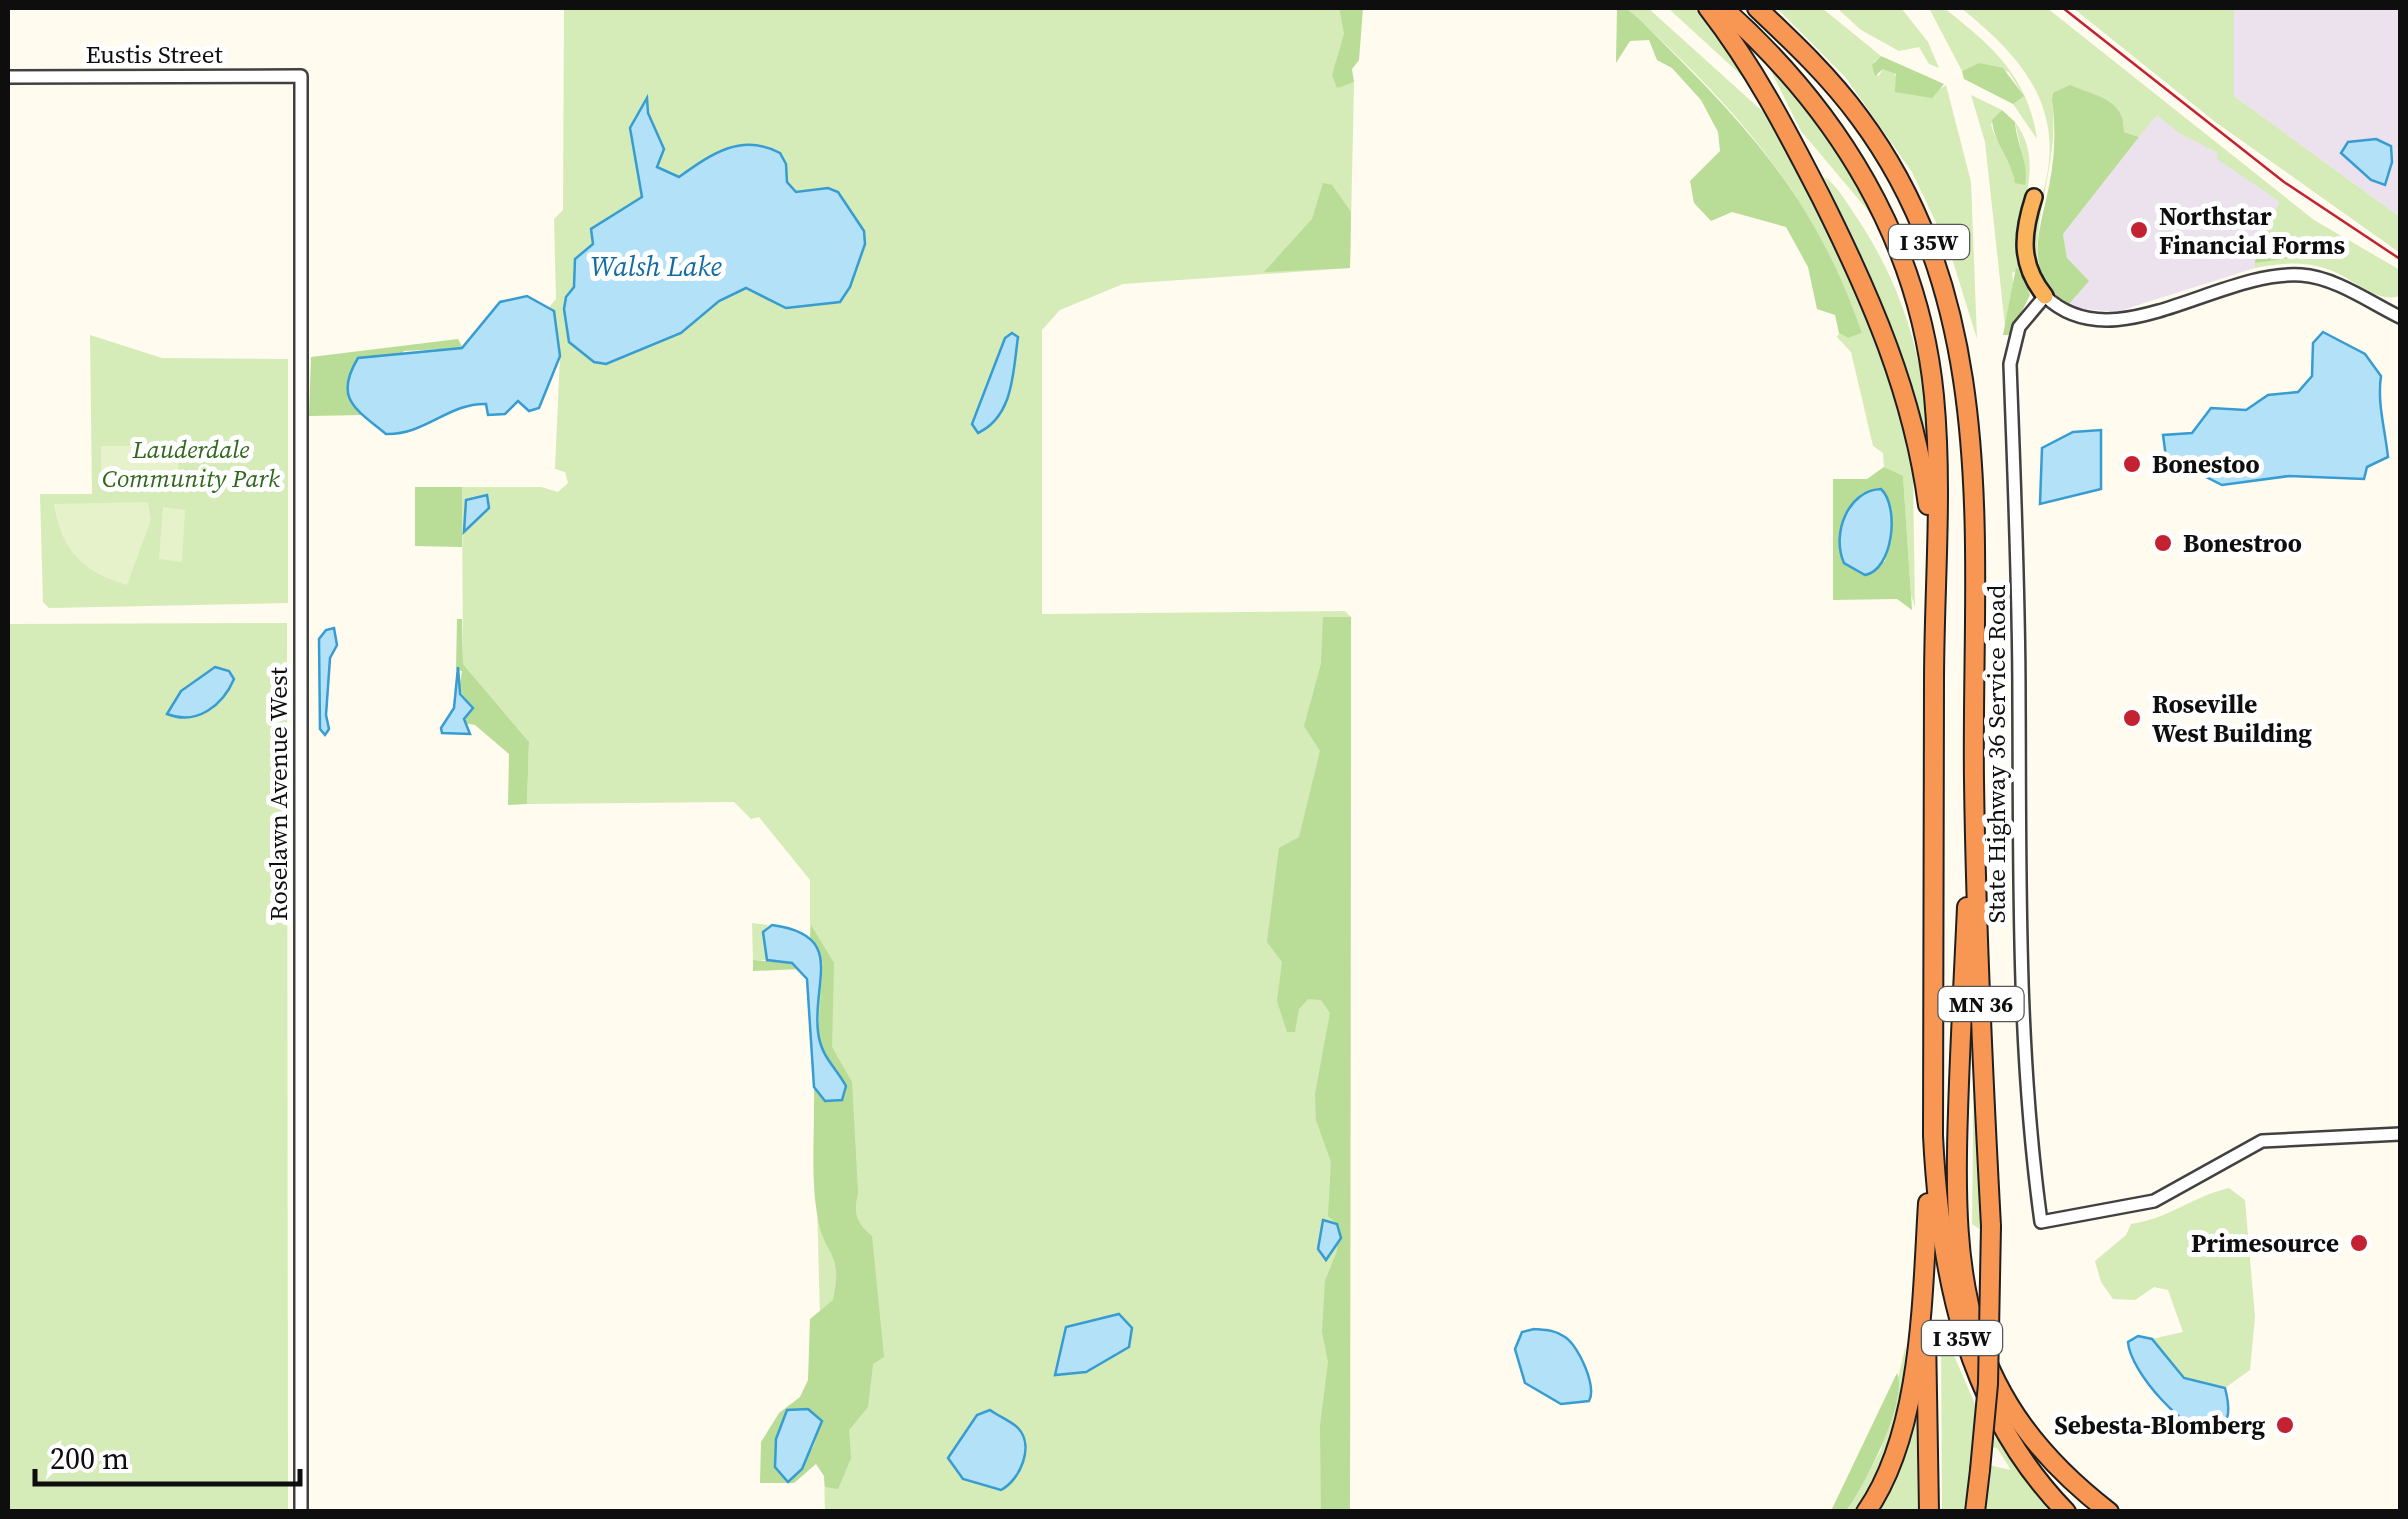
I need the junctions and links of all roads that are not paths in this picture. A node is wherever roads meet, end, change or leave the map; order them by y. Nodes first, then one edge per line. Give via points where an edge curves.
1 (1708, 8) edge
2 (1723, 8) edge
3 (1758, 8) edge
4 (301, 76) joint
5 (8, 77) edge
6 (2034, 196) dead end
7 (2045, 296) junction
8 (2400, 302) edge
9 (2382, 308) junction
10 (2400, 317) edge
11 (1934, 589) junction
12 (1974, 782) junction
13 (2400, 1134) edge
14 (1933, 1136) junction
15 (1926, 1239) junction
16 (301, 1512) edge
17 (1866, 1512) edge
18 (1929, 1512) edge
19 (1976, 1512) edge
20 (2066, 1512) edge
21 (2109, 1512) edge

1 - 11 highway via 1750,64 1870,296 1903,387 1924,481
2 - 11 highway, I 35W via 1837,132 1904,261 1934,397
3 - 12 highway, I 35W via 1868,130 1920,223 1947,290 1969,401 1976,530
4 - 5 street, Eustis Street
4 - 16 street, Roselawn Avenue West
6 - 7 highway via 2024,250
7 - 9 street via 2078,318 2117,322 2202,294 2304,275
7 - 13 street, State Highway 36 Service Road via 2020,326 2010,364 2022,1062 2041,1222 2154,1201 2262,1141
8 - 9 street
9 - 10 street
11 - 14 highway, I 35W
12 - 19 highway, MN 36, bridge via 1991,1226 1988,1384
12 - 21 highway, I 35W via 1955,1210 1961,1278 1982,1351 2014,1411 2050,1458
14 - 15 highway
14 - 20 highway, I 35W via 1941,1243 1962,1338 2002,1427
15 - 17 highway via 1904,1435
15 - 18 highway

